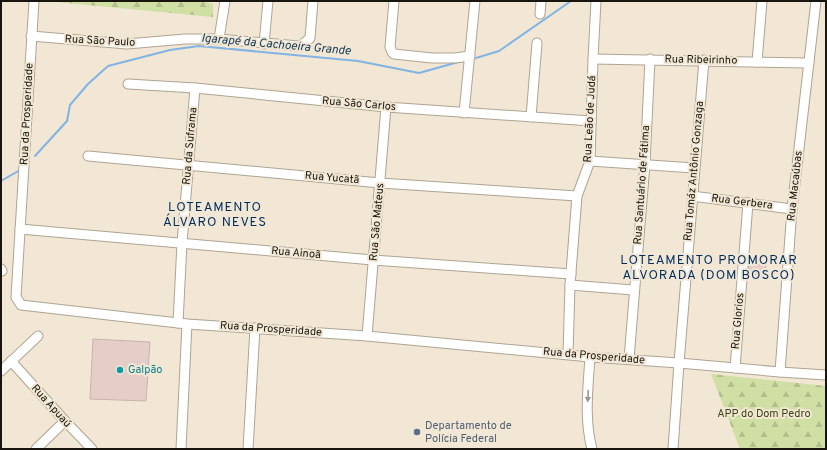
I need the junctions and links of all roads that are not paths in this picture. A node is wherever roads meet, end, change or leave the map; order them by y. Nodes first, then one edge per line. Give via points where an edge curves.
1 (34, 1) edge
2 (225, 1) edge
3 (268, 1) edge
4 (313, 1) edge
5 (394, 1) edge
6 (475, 1) edge
7 (541, 1) edge
8 (596, 1) edge
9 (762, 1) edge
10 (816, 1) edge
11 (540, 14) dead end
12 (31, 36) junction
13 (219, 39) junction
14 (537, 43) dead end
15 (264, 44) junction
16 (593, 58) junction
17 (650, 59) junction
18 (470, 60) junction
19 (704, 60) junction
20 (757, 62) junction
21 (809, 63) junction
22 (128, 84) dead end
23 (195, 88) junction
24 (386, 107) junction
25 (464, 113) junction
26 (531, 117) junction
27 (591, 121) junction
28 (88, 156) dead end
29 (590, 161) junction
30 (188, 164) junction
31 (645, 164) junction
32 (694, 168) junction
33 (380, 183) junction
34 (577, 196) junction
35 (692, 196) junction
36 (748, 203) junction
37 (792, 208) junction
38 (20, 229) junction
39 (182, 243) junction
40 (373, 260) junction
41 (571, 274) junction
42 (570, 285) junction
43 (633, 290) junction
44 (178, 323) junction
45 (187, 324) junction
46 (255, 328) junction
47 (38, 336) dead end
48 (367, 336) junction
49 (568, 354) junction
50 (590, 357) junction
51 (628, 359) junction
52 (11, 361) junction
53 (679, 362) junction
54 (735, 368) junction
55 (1, 371) edge
56 (780, 372) junction
57 (826, 375) edge
58 (65, 421) junction
59 (36, 449) edge
60 (92, 449) edge
61 (181, 449) edge
62 (248, 449) edge
63 (592, 449) edge
64 (673, 449) edge

1 - 12 street, Rua da Prosperidade
2 - 13 street
3 - 15 street
4 - 15 street, Rua São Paulo via 310,38 298,46
5 - 18 street via 390,46 394,54
6 - 18 street
7 - 11 street
8 - 16 street, Rua Leão de Judá
9 - 20 street
10 - 21 street, Rua Macaúbas
12 - 13 street, Rua São Paulo via 127,44
12 - 38 street, Rua da Prosperidade
13 - 15 street, Rua São Paulo
14 - 26 street
16 - 17 street, Rua Ribeirinho
16 - 27 street, Rua Leão de Judá
17 - 19 street, Rua Ribeirinho
17 - 31 street, Rua Santuário de Fátima
18 - 25 street
19 - 20 street, Rua Ribeirinho
19 - 32 street, Rua Tomáz Antônio Gonzaga
20 - 21 street, Rua Ribeirinho
21 - 37 street, Rua Macaúbas
22 - 23 street, Rua São Carlos
23 - 24 street, Rua São Carlos
23 - 30 street, Rua da Suframa
24 - 25 street, Rua São Carlos
24 - 33 street, Rua São Mateus
25 - 26 street, Rua São Carlos
26 - 27 street, Rua São Carlos
27 - 29 street, Rua Leão de Judá
28 - 30 street, Rua Yucatã
29 - 31 street
29 - 34 street, Rua Leão de Judá
30 - 33 street, Rua Yucatã
30 - 39 street, Rua da Suframa
31 - 32 street
31 - 43 street, Rua Santuário de Fátima
32 - 35 street, Rua Tomáz Antônio Gonzaga
33 - 34 street, Rua Yucatã
33 - 40 street, Rua São Mateus
34 - 41 street, Rua Leão de Judá
35 - 36 street, Rua Gerbera
35 - 53 street, Rua Tomáz Antônio Gonzaga
36 - 37 street, Rua Gerbera
36 - 54 street, Rua Glorios
37 - 56 street, Rua Macaúbas
38 - 39 street, Rua Ainoã
38 - 44 street, Rua da Prosperidade via 16,297 21,304
39 - 40 street, Rua Ainoã
39 - 44 street, Rua da Suframa
40 - 41 street, Rua Ainoã
40 - 48 street, Rua São Mateus
41 - 42 street, Rua Leão de Judá
42 - 43 street
42 - 49 street, Rua Leão de Judá
43 - 51 street, Rua Santuário de Fátima
44 - 45 street, Rua da Prosperidade
45 - 46 street, Rua da Prosperidade
45 - 61 street
46 - 48 street, Rua da Prosperidade
46 - 62 street
47 - 52 street
48 - 49 street, Rua da Prosperidade
49 - 50 street, Rua da Prosperidade
50 - 51 street, Rua da Prosperidade
50 -> 63 street via 587,414
51 - 53 street, Rua da Prosperidade
52 - 55 street
52 - 58 street, Rua Apuaú
53 - 54 street, Rua da Prosperidade
53 - 64 street, Rua Tomáz Antônio Gonzaga
54 - 56 street, Rua da Prosperidade
56 - 57 street, Rua da Prosperidade
58 - 59 street
58 - 60 street, Rua Apuaú

